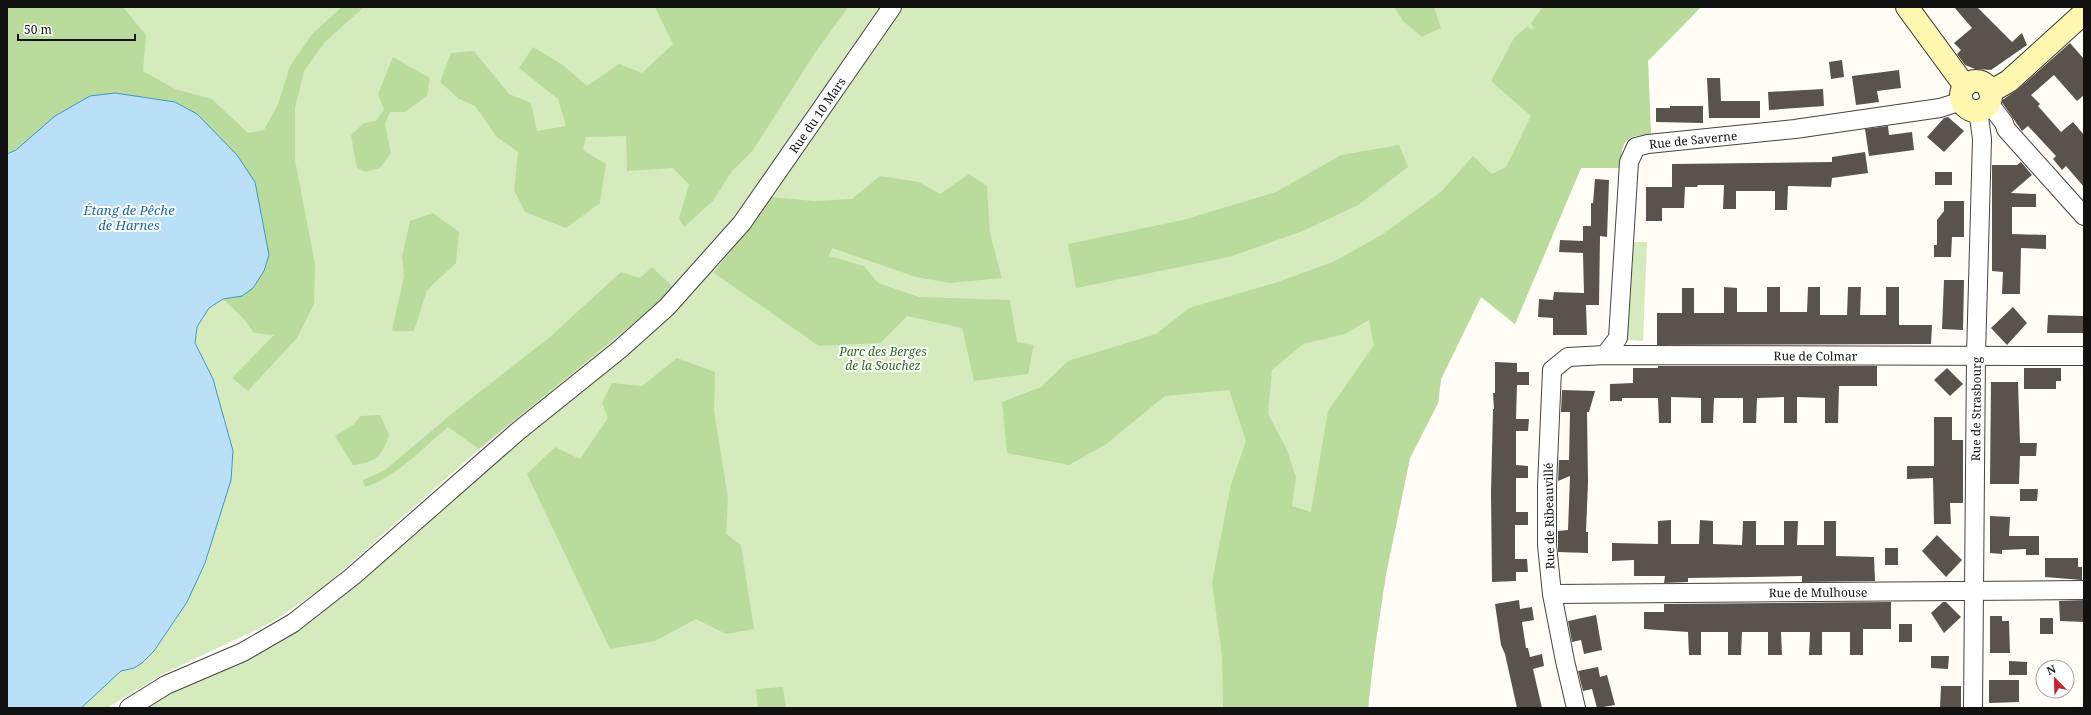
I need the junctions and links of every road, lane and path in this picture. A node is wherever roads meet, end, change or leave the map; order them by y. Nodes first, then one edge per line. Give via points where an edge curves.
1 (892, 7) edge
2 (1907, 7) edge
3 (2084, 12) edge
4 (1978, 103) junction
5 (2084, 216) edge
6 (1605, 355) junction
7 (1976, 355) junction
8 (2084, 356) edge
9 (1552, 370) joint
10 (2084, 590) edge
11 (1973, 592) junction
12 (1552, 594) junction
13 (129, 708) edge
14 (1576, 708) edge
15 (1972, 708) edge

1 - 13 street, Rue du 10 Mars via 742,223 667,308 517,432 347,581 292,623 243,652 166,685
2 - 4 street
3 - 4 street via 2009,81
4 - 5 street via 2004,123 2006,129
4 - 6 street, Rue de Saverne via 1795,129 1648,144 1636,148 1629,162 1618,338
4 - 7 street, Rue de Strasbourg
6 - 7 street, Rue de Colmar
6 - 9 street, Rue de Colmar via 1568,357
7 - 8 street, Rue de Colmar
7 - 11 street, Rue de Strasbourg
9 - 12 street, Rue de Ribeauvillé via 1547,486 1547,545
10 - 11 street, Rue de Mulhouse
11 - 12 street, Rue de Mulhouse
11 - 15 street, Rue de Strasbourg
12 - 14 street, Rue de Ribeauvillé

